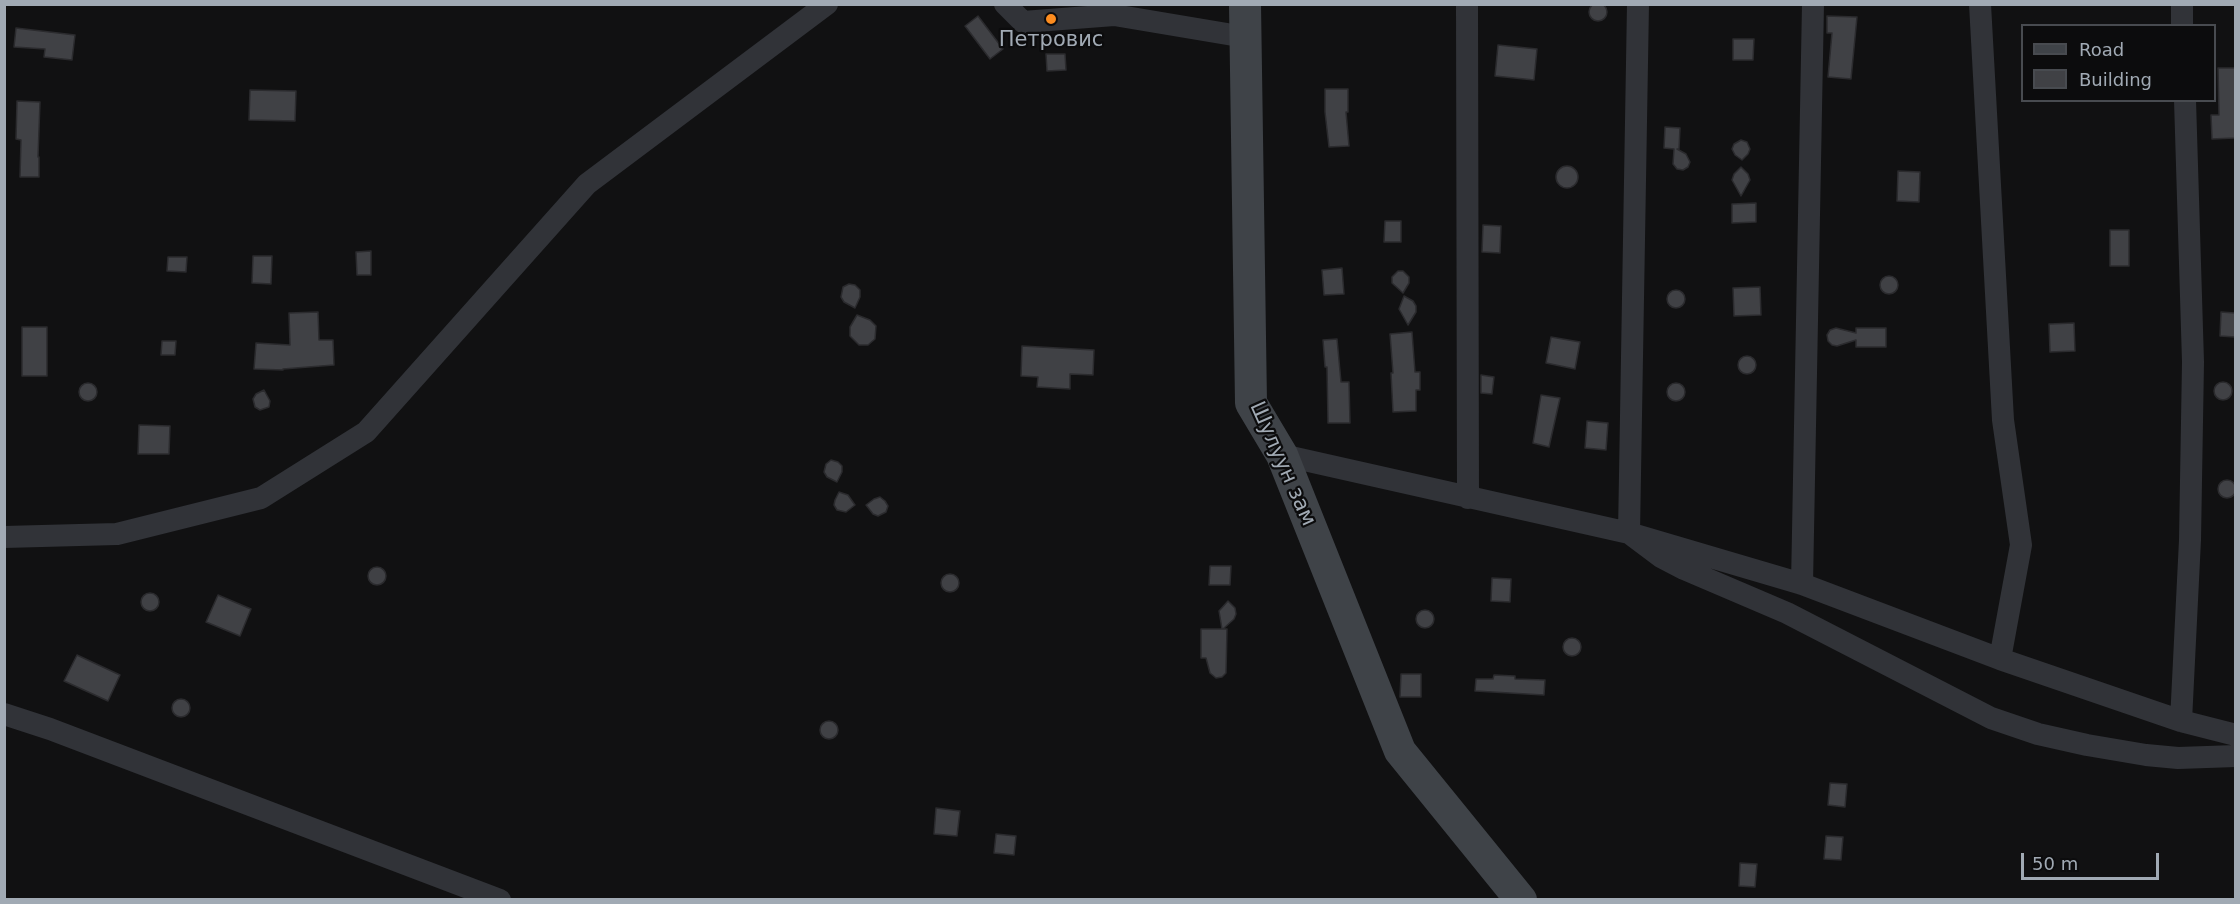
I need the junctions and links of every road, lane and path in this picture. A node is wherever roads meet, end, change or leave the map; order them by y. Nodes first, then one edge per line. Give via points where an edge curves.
1 (827, 4) edge
2 (1005, 4) edge
3 (1245, 4) edge
4 (1467, 4) edge
5 (1638, 4) edge
6 (1813, 4) edge
7 (1980, 4) edge
8 (2182, 4) edge
9 (1115, 10) edge
10 (2182, 24) edge
11 (1245, 37) junction
12 (2185, 102) edge
13 (1282, 455) junction
14 (1468, 498) junction
15 (1629, 533) junction
16 (4, 537) edge
17 (1802, 584) junction
18 (2000, 659) junction
19 (4, 714) edge
20 (2181, 721) junction
21 (2235, 735) edge
22 (2235, 756) edge
23 (500, 900) edge
24 (1521, 900) edge

1 - 16 street via 587,184 366,432 261,498 117,534
2 - 9 street via 1023,22
3 - 11 street, Шулуун зам
4 - 14 street
5 - 15 street
6 - 17 street
7 - 18 street via 2003,420 2021,545
8 - 10 street
9 - 11 street
11 - 13 street, Шулуун зам via 1251,403
12 - 20 street via 2193,362
13 - 14 street
13 - 24 street, Шулуун зам via 1400,751
14 - 15 street
15 - 17 street
15 - 22 street via 1684,569 1787,613 1991,718 2038,734 2136,753 2178,758
17 - 18 street
18 - 20 street
19 - 23 street
20 - 21 street

